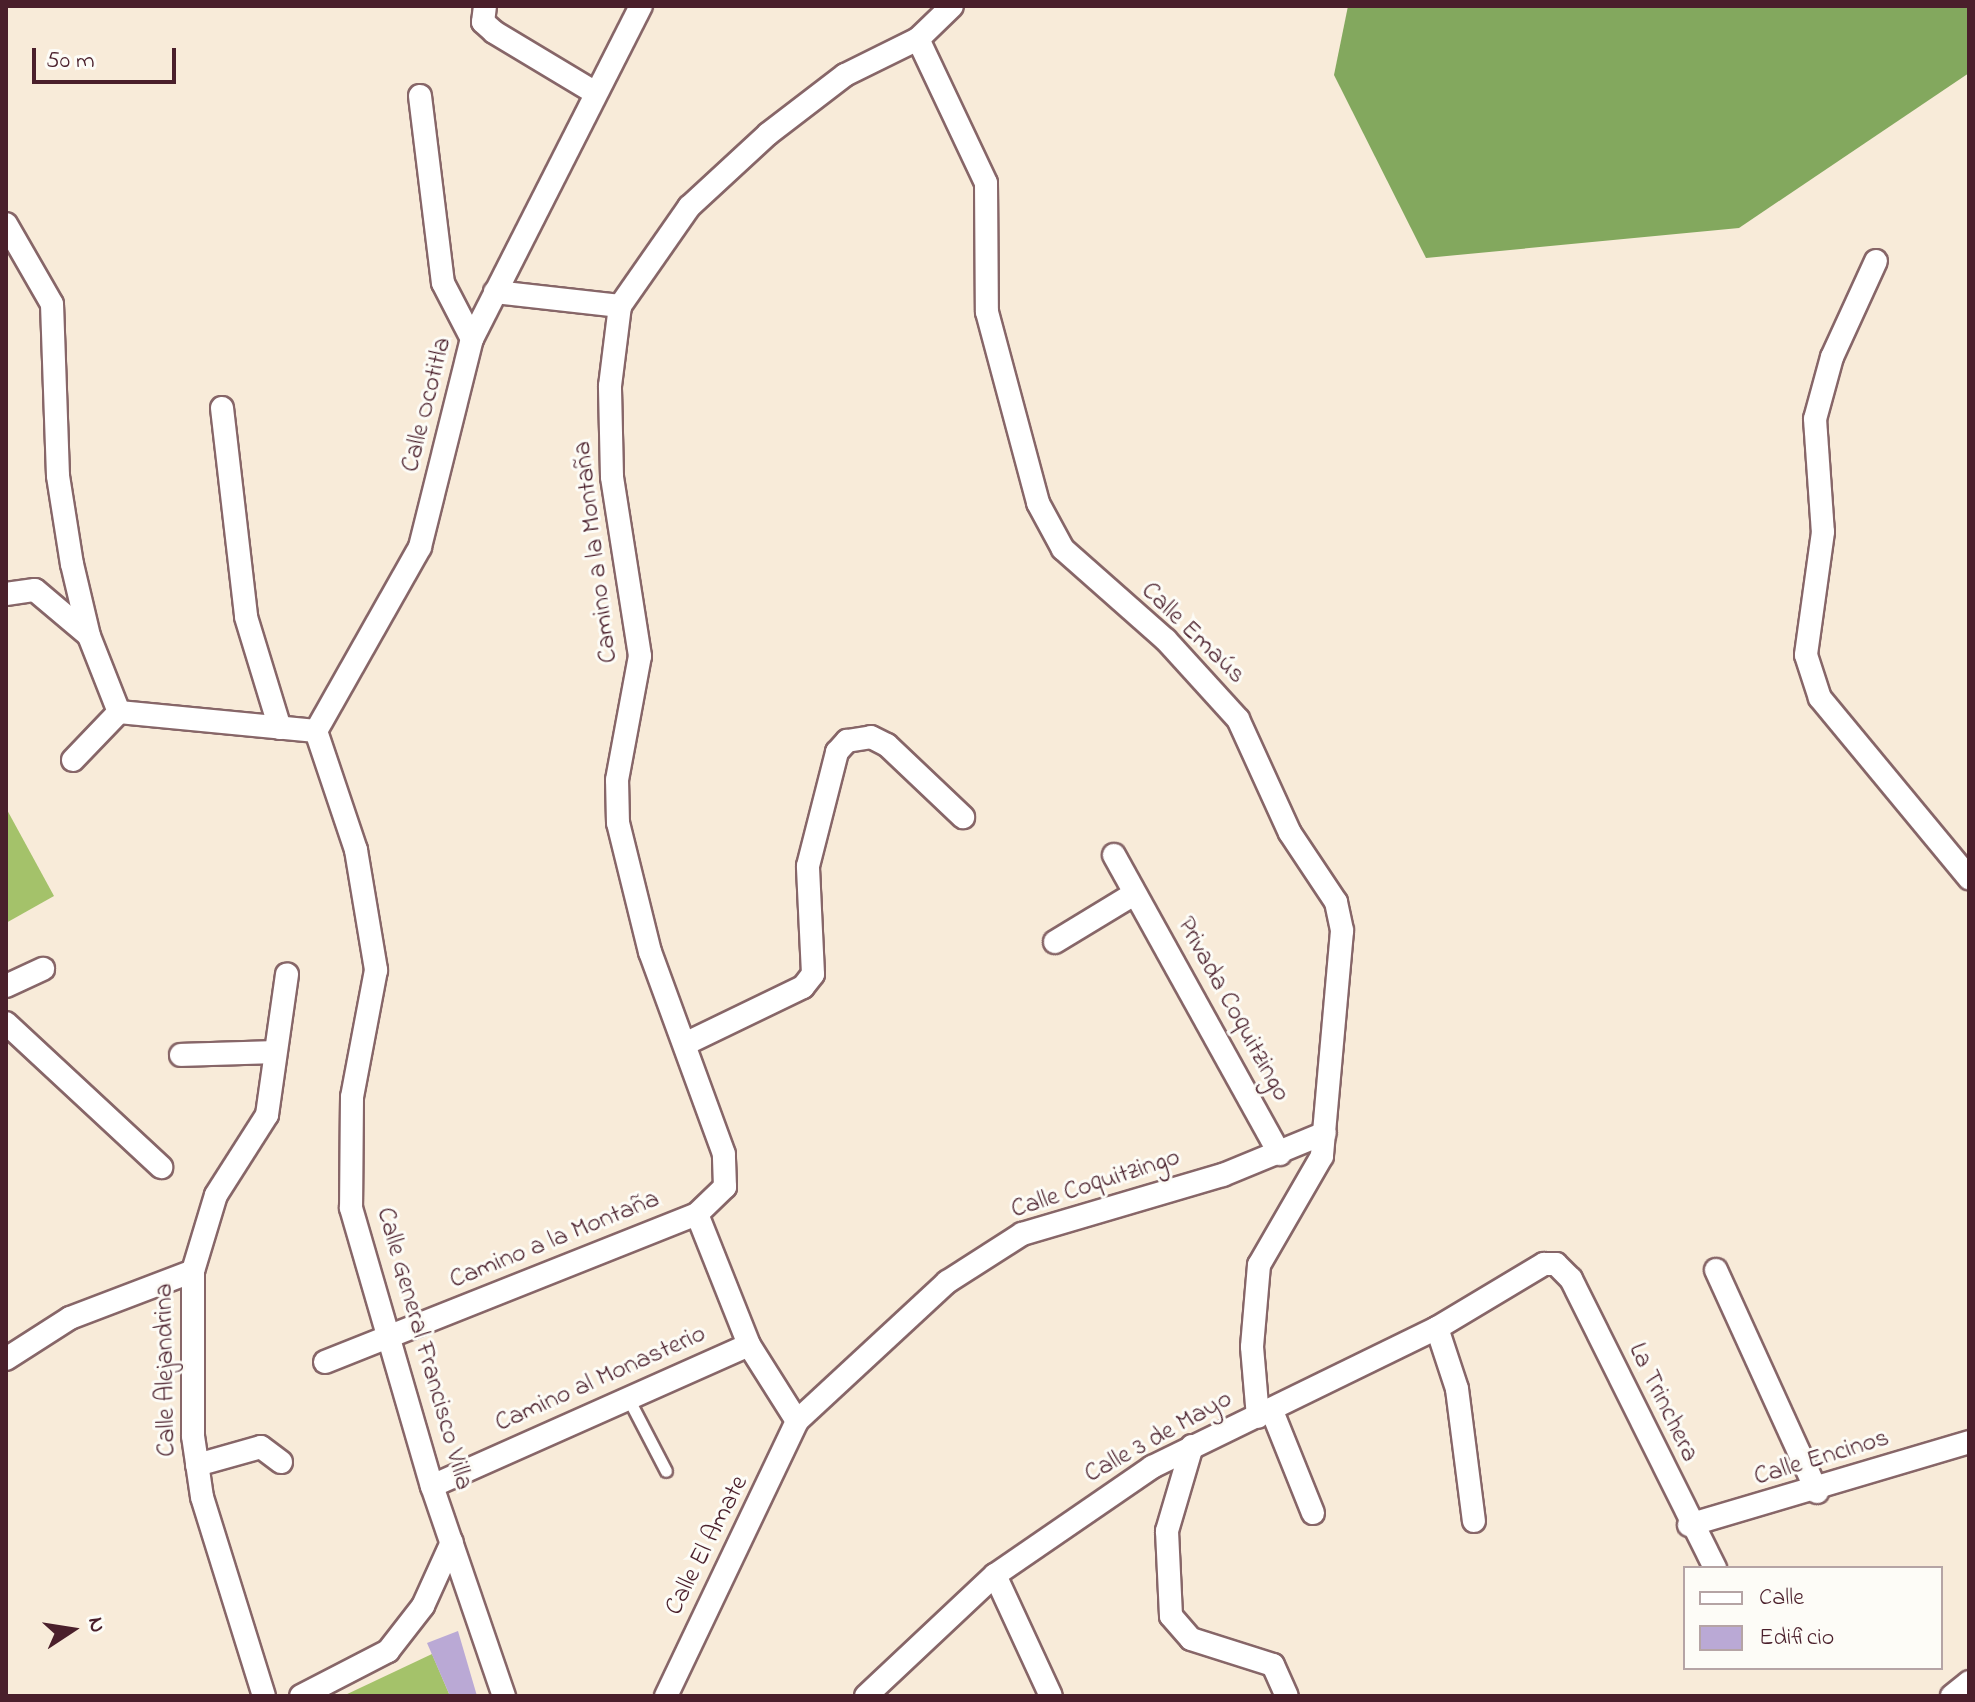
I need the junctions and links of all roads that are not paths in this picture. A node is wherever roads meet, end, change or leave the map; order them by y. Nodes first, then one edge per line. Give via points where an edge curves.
1 (485, 6) edge
2 (641, 6) edge
3 (952, 6) edge
4 (918, 39) junction
5 (594, 92) junction
6 (420, 96) dead end
7 (6, 224) edge
8 (1876, 261) dead end
9 (495, 292) junction
10 (620, 306) junction
11 (472, 339) junction
12 (222, 408) dead end
13 (6, 594) edge
14 (89, 636) junction
15 (119, 712) junction
16 (280, 728) junction
17 (316, 731) junction
18 (73, 760) dead end
19 (963, 817) dead end
20 (1114, 855) dead end
21 (1969, 878) edge
22 (1134, 894) junction
23 (1055, 942) dead end
24 (43, 969) dead end
25 (287, 974) dead end
26 (6, 986) edge
27 (6, 1023) edge
28 (685, 1044) junction
29 (274, 1052) junction
30 (181, 1055) dead end
31 (1325, 1133) junction
32 (1280, 1154) junction
33 (161, 1167) dead end
34 (697, 1214) junction
35 (1556, 1264) joint
36 (1716, 1270) dead end
37 (193, 1271) junction
38 (1437, 1328) junction
39 (390, 1338) junction
40 (749, 1345) junction
41 (6, 1359) edge
42 (325, 1362) dead end
43 (628, 1398) junction
44 (1265, 1414) junction
45 (797, 1421) junction
46 (1969, 1442) edge
47 (1192, 1446) junction
48 (281, 1462) dead end
49 (197, 1465) junction
50 (1152, 1467) junction
51 (666, 1471) dead end
52 (432, 1486) junction
53 (1817, 1492) junction
54 (1176, 1495) junction
55 (1313, 1513) dead end
56 (1474, 1521) dead end
57 (1689, 1525) junction
58 (452, 1542) junction
59 (1714, 1566) edge
60 (995, 1575) junction
61 (1969, 1682) edge
62 (264, 1696) edge
63 (301, 1696) edge
64 (504, 1696) edge
65 (666, 1696) edge
66 (866, 1696) edge
67 (1051, 1696) edge
68 (1287, 1696) edge
69 (1952, 1696) edge

1 - 5 street via 483,22 494,32
2 - 5 street, Calle Ocotitla
3 - 4 street, Camino a la Montaña
4 - 10 street, Camino a la Montaña via 845,75 768,134 689,207
4 - 31 street, Calle Emaús via 986,183 987,312 1038,503 1063,549 1166,640 1238,719 1290,833 1336,902 1342,931
5 - 9 street, Calle Ocotitla
6 - 11 street via 443,283
7 - 14 street via 52,304 58,476
8 - 21 street via 1832,357 1815,419 1823,532 1806,655 1820,698
9 - 10 street
9 - 11 street, Calle Ocotitla
10 - 28 street, Camino a la Montaña via 610,386 612,477 640,656 617,780 618,823 650,952
11 - 17 street, Calle Ocotitla via 420,547
12 - 16 street via 246,617
13 - 14 street via 35,590 52,598
14 - 15 street
15 - 16 street
15 - 18 street
16 - 17 street
17 - 39 street, Calle General Francisco Villa via 356,850 376,970 347,1169 365,1265
19 - 28 street via 887,745 871,737 847,741 837,752 808,866 813,974 803,987
20 - 22 street, Privada Coquitzingo
22 - 23 street
22 - 32 street, Privada Coquitzingo
24 - 26 street
25 - 29 street, Calle Alejandrina
27 - 33 street
28 - 34 street, Camino a la Montaña via 728,1169 725,1187
29 - 30 street
29 - 37 street, Calle Alejandrina via 267,1115 216,1195
31 - 32 street, Calle Coquitzingo
31 - 44 street, Calle Emaús via 1313,1179 1259,1265 1252,1347
32 - 45 street, Calle Coquitzingo via 1022,1234 947,1282
34 - 39 street, Camino a la Montaña
34 - 40 street, Camino a la Montaña
35 - 38 street, Calle 3 de Mayo via 1534,1267
35 - 57 street, La Trinchera via 1571,1279
36 - 53 street
37 - 41 street via 70,1318
37 - 49 street, Calle Alejandrina
38 - 44 street, Calle 3 de Mayo
38 - 56 street via 1457,1389
39 - 42 street, Camino a la Montaña
39 - 52 street, Calle General Francisco Villa
40 - 43 street, Camino al Monasterio
40 - 45 street, Camino a la Montaña
43 - 51 lane
43 - 52 street, Camino al Monasterio
44 - 47 street, Calle 3 de Mayo
44 - 55 street, Calle Emaús
45 - 65 street, Calle El Amate
46 - 53 street, Calle Encinos
47 - 50 street, Calle 3 de Mayo
47 - 54 street
48 - 49 street via 261,1447
49 - 62 street, Calle Alejandrina
50 - 54 street
50 - 60 street, Calle 3 de Mayo
52 - 58 street, Calle General Francisco Villa
53 - 57 street, Calle Encinos
54 - 68 street via 1167,1593 1180,1632 1273,1665
57 - 59 street, La Trinchera
58 - 63 street via 423,1606 388,1651
58 - 64 street, Calle General Francisco Villa
60 - 66 street, Calle 3 de Mayo
60 - 67 street
61 - 69 street

